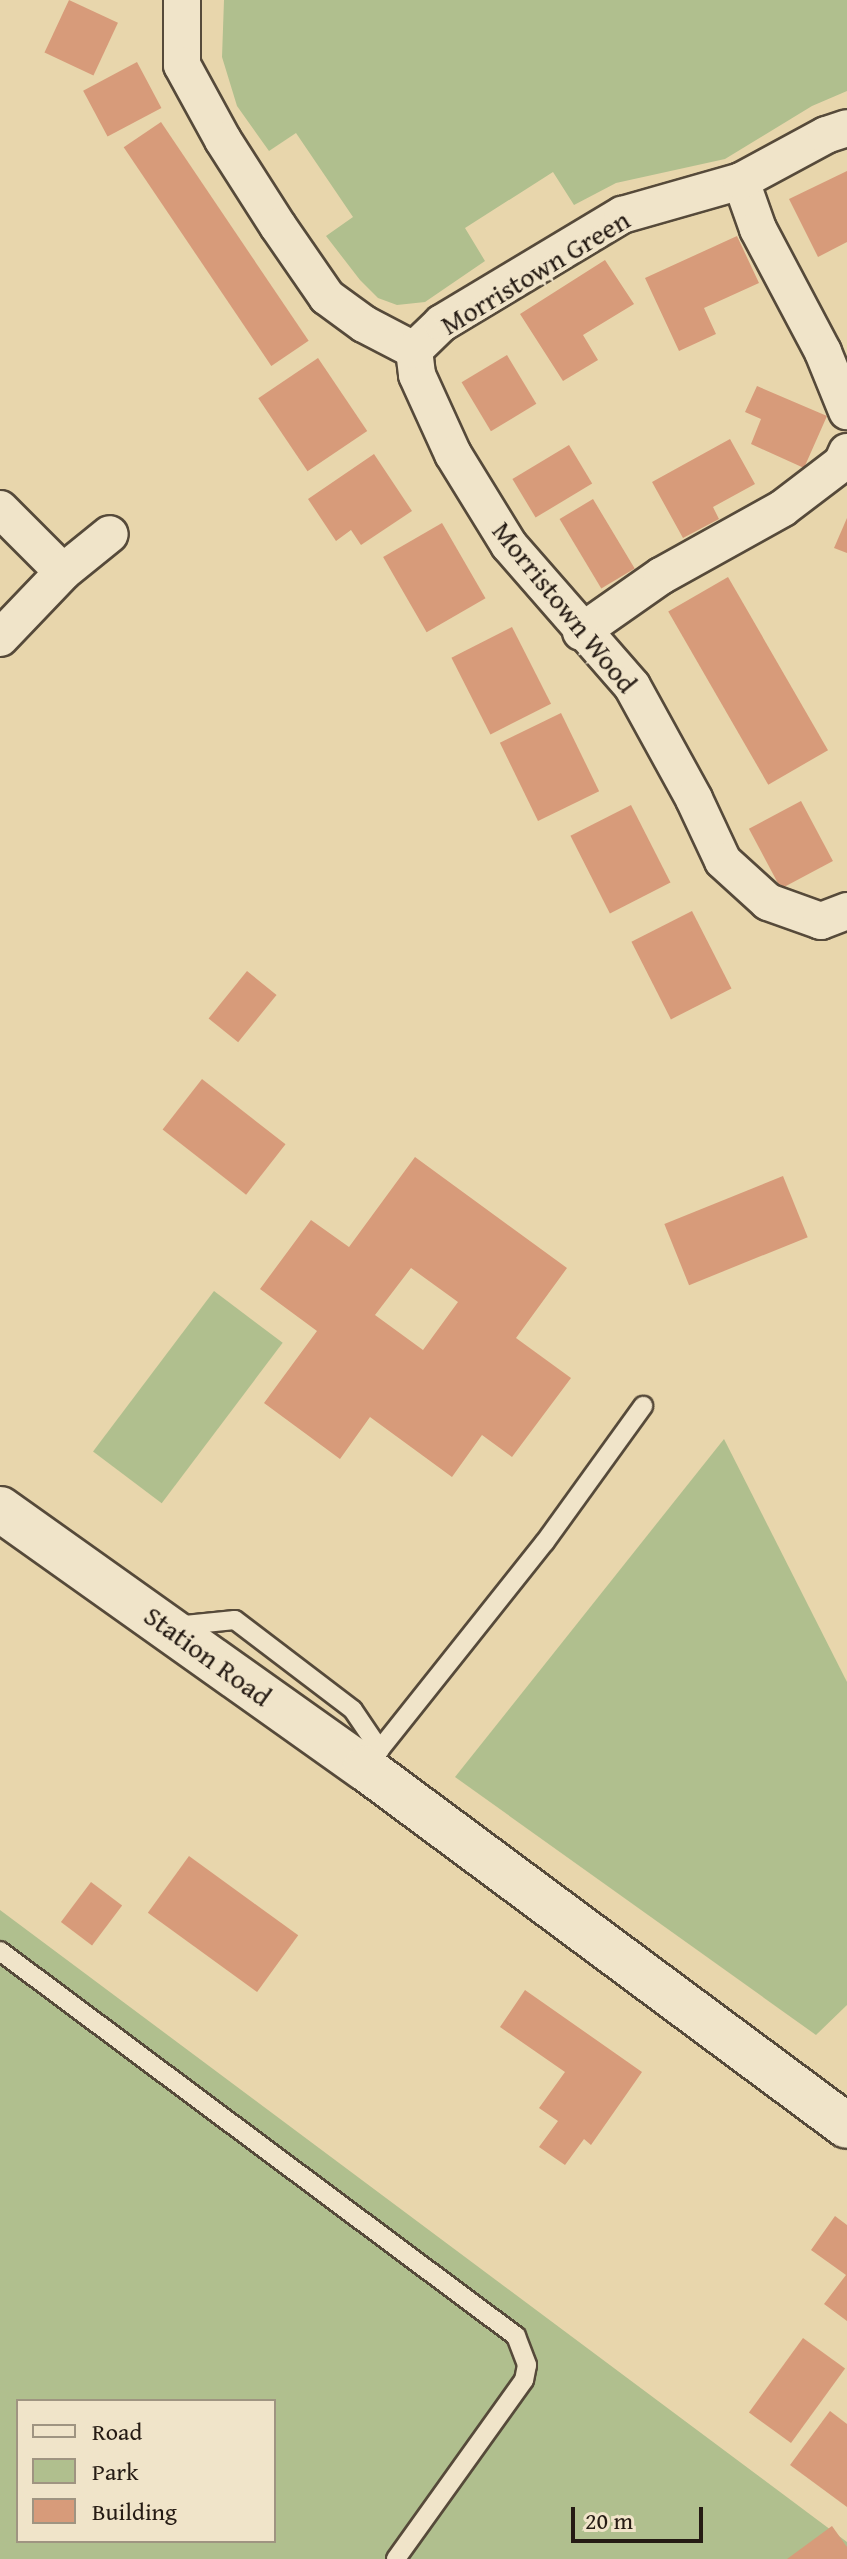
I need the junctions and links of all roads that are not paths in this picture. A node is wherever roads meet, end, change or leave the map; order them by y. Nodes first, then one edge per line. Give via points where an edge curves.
1 (182, 0) edge
2 (847, 128) edge
3 (741, 181) junction
4 (414, 350) junction
5 (847, 411) edge
6 (847, 452) edge
7 (0, 509) edge
8 (110, 534) dead end
9 (63, 572) junction
10 (581, 632) junction
11 (0, 638) edge
12 (847, 911) edge
13 (643, 1406) dead end
14 (0, 1509) edge
15 (372, 1759) junction
16 (0, 1951) edge
17 (847, 2126) edge
18 (396, 2559) edge

1 - 4 street, Morristown Green via 182,65 278,226 327,297
2 - 3 street, Morristown Green
3 - 4 street, Morristown Green via 622,215 442,323
3 - 5 street via 758,229 823,352
4 - 10 street, Morristown Wood via 417,375 453,454 509,545
6 - 10 street via 842,463 783,508 661,576
7 - 9 street
8 - 9 street
9 - 11 street
10 - 12 street, Morristown Wood via 632,686 723,861 768,902 821,921
13 - 15 lane via 545,1542
14 - 15 main road, Station Road via 168,1627
15 - 17 main road, Station Road via 414,1806
16 - 18 lane via 516,2336 527,2365 524,2380

